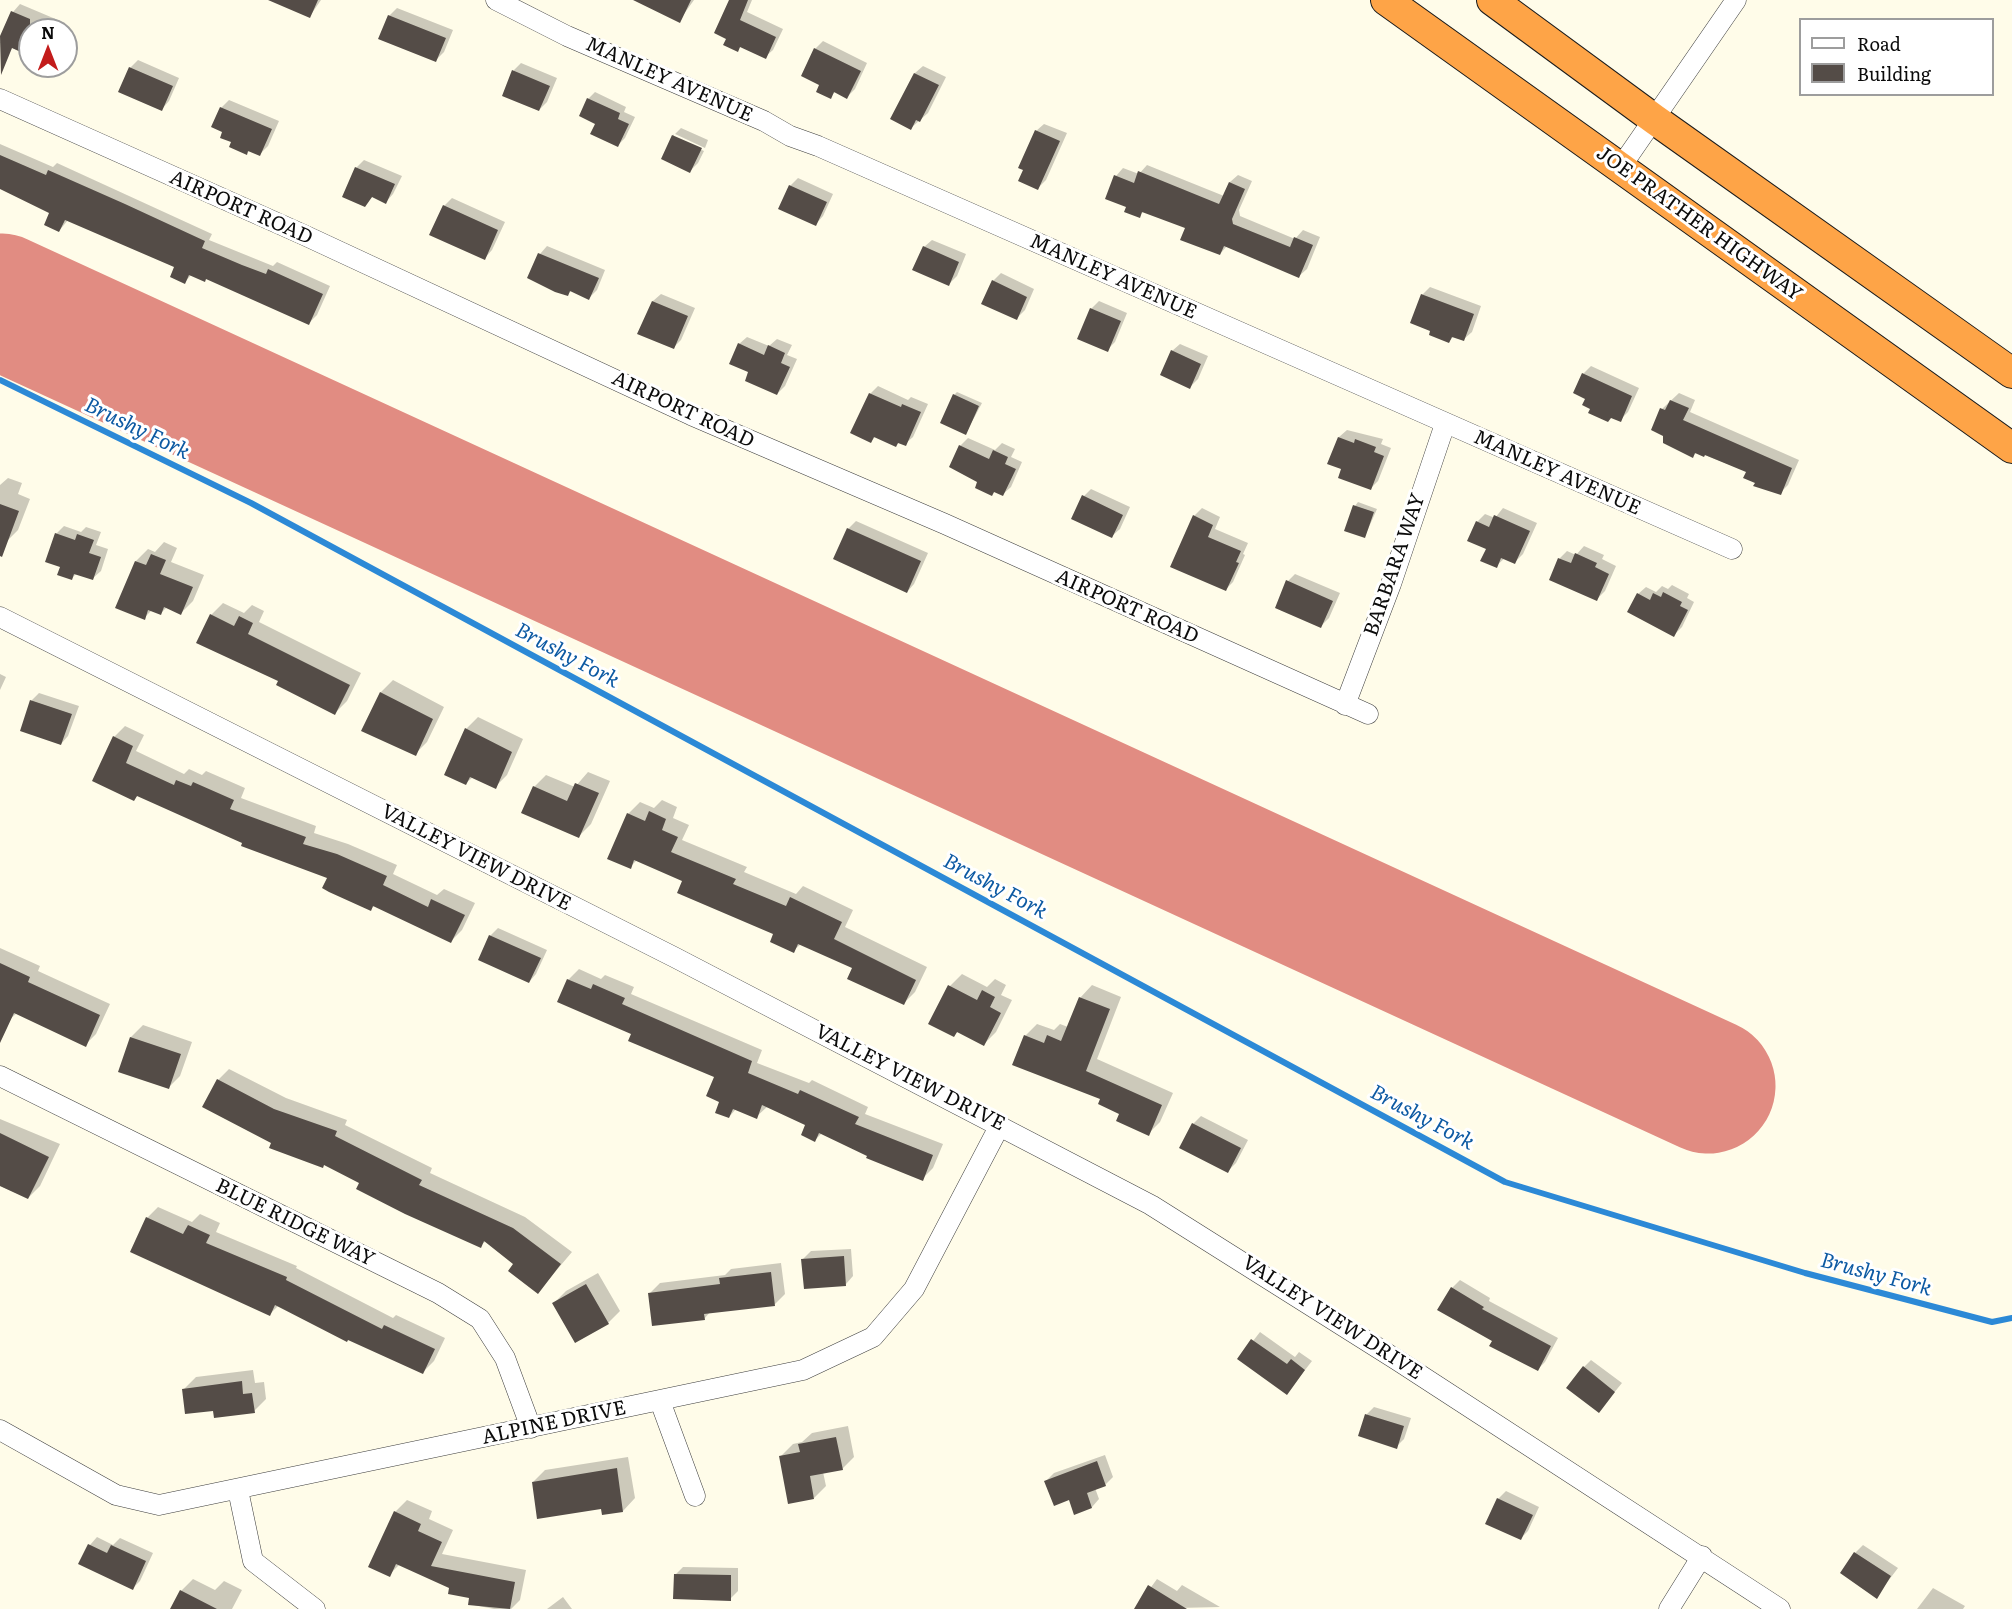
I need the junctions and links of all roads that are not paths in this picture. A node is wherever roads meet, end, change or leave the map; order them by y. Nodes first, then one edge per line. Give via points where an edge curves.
1 (495, 0) edge
2 (1386, 0) edge
3 (1492, 0) edge
4 (1736, 0) edge
5 (0, 99) edge
6 (1654, 119) junction
7 (1620, 168) junction
8 (2012, 373) edge
9 (1445, 424) junction
10 (2012, 448) edge
11 (1732, 549) dead end
12 (0, 617) edge
13 (1345, 705) junction
14 (1368, 714) dead end
15 (0, 1076) edge
16 (1000, 1125) junction
17 (660, 1401) junction
18 (531, 1428) junction
19 (0, 1430) edge
20 (238, 1490) junction
21 (695, 1496) dead end
22 (1701, 1556) junction
23 (315, 1609) edge
24 (1669, 1609) edge
25 (1780, 1609) edge

1 - 9 street, MANLEY AVENUE via 790,136
2 - 7 highway, JOE PRATHER HIGHWAY
3 - 6 highway
4 - 6 street
5 - 13 street, AIRPORT ROAD via 691,415 945,524
6 - 7 street
6 - 8 highway
7 - 10 highway, JOE PRATHER HIGHWAY
9 - 11 street, MANLEY AVENUE
9 - 13 street, BARBARA WAY
12 - 16 street, VALLEY VIEW DRIVE
13 - 14 street, AIRPORT ROAD
15 - 18 street, BLUE RIDGE WAY via 438,1293 480,1319 505,1358
16 - 17 street, ALPINE DRIVE via 914,1289 873,1337 803,1370
16 - 22 street, VALLEY VIEW DRIVE via 1151,1205 1229,1252
17 - 18 street, ALPINE DRIVE
17 - 21 street
18 - 20 street, ALPINE DRIVE
19 - 20 street, ALPINE DRIVE via 116,1495 159,1505
20 - 23 street via 253,1562
22 - 24 street
22 - 25 street, VALLEY VIEW DRIVE

